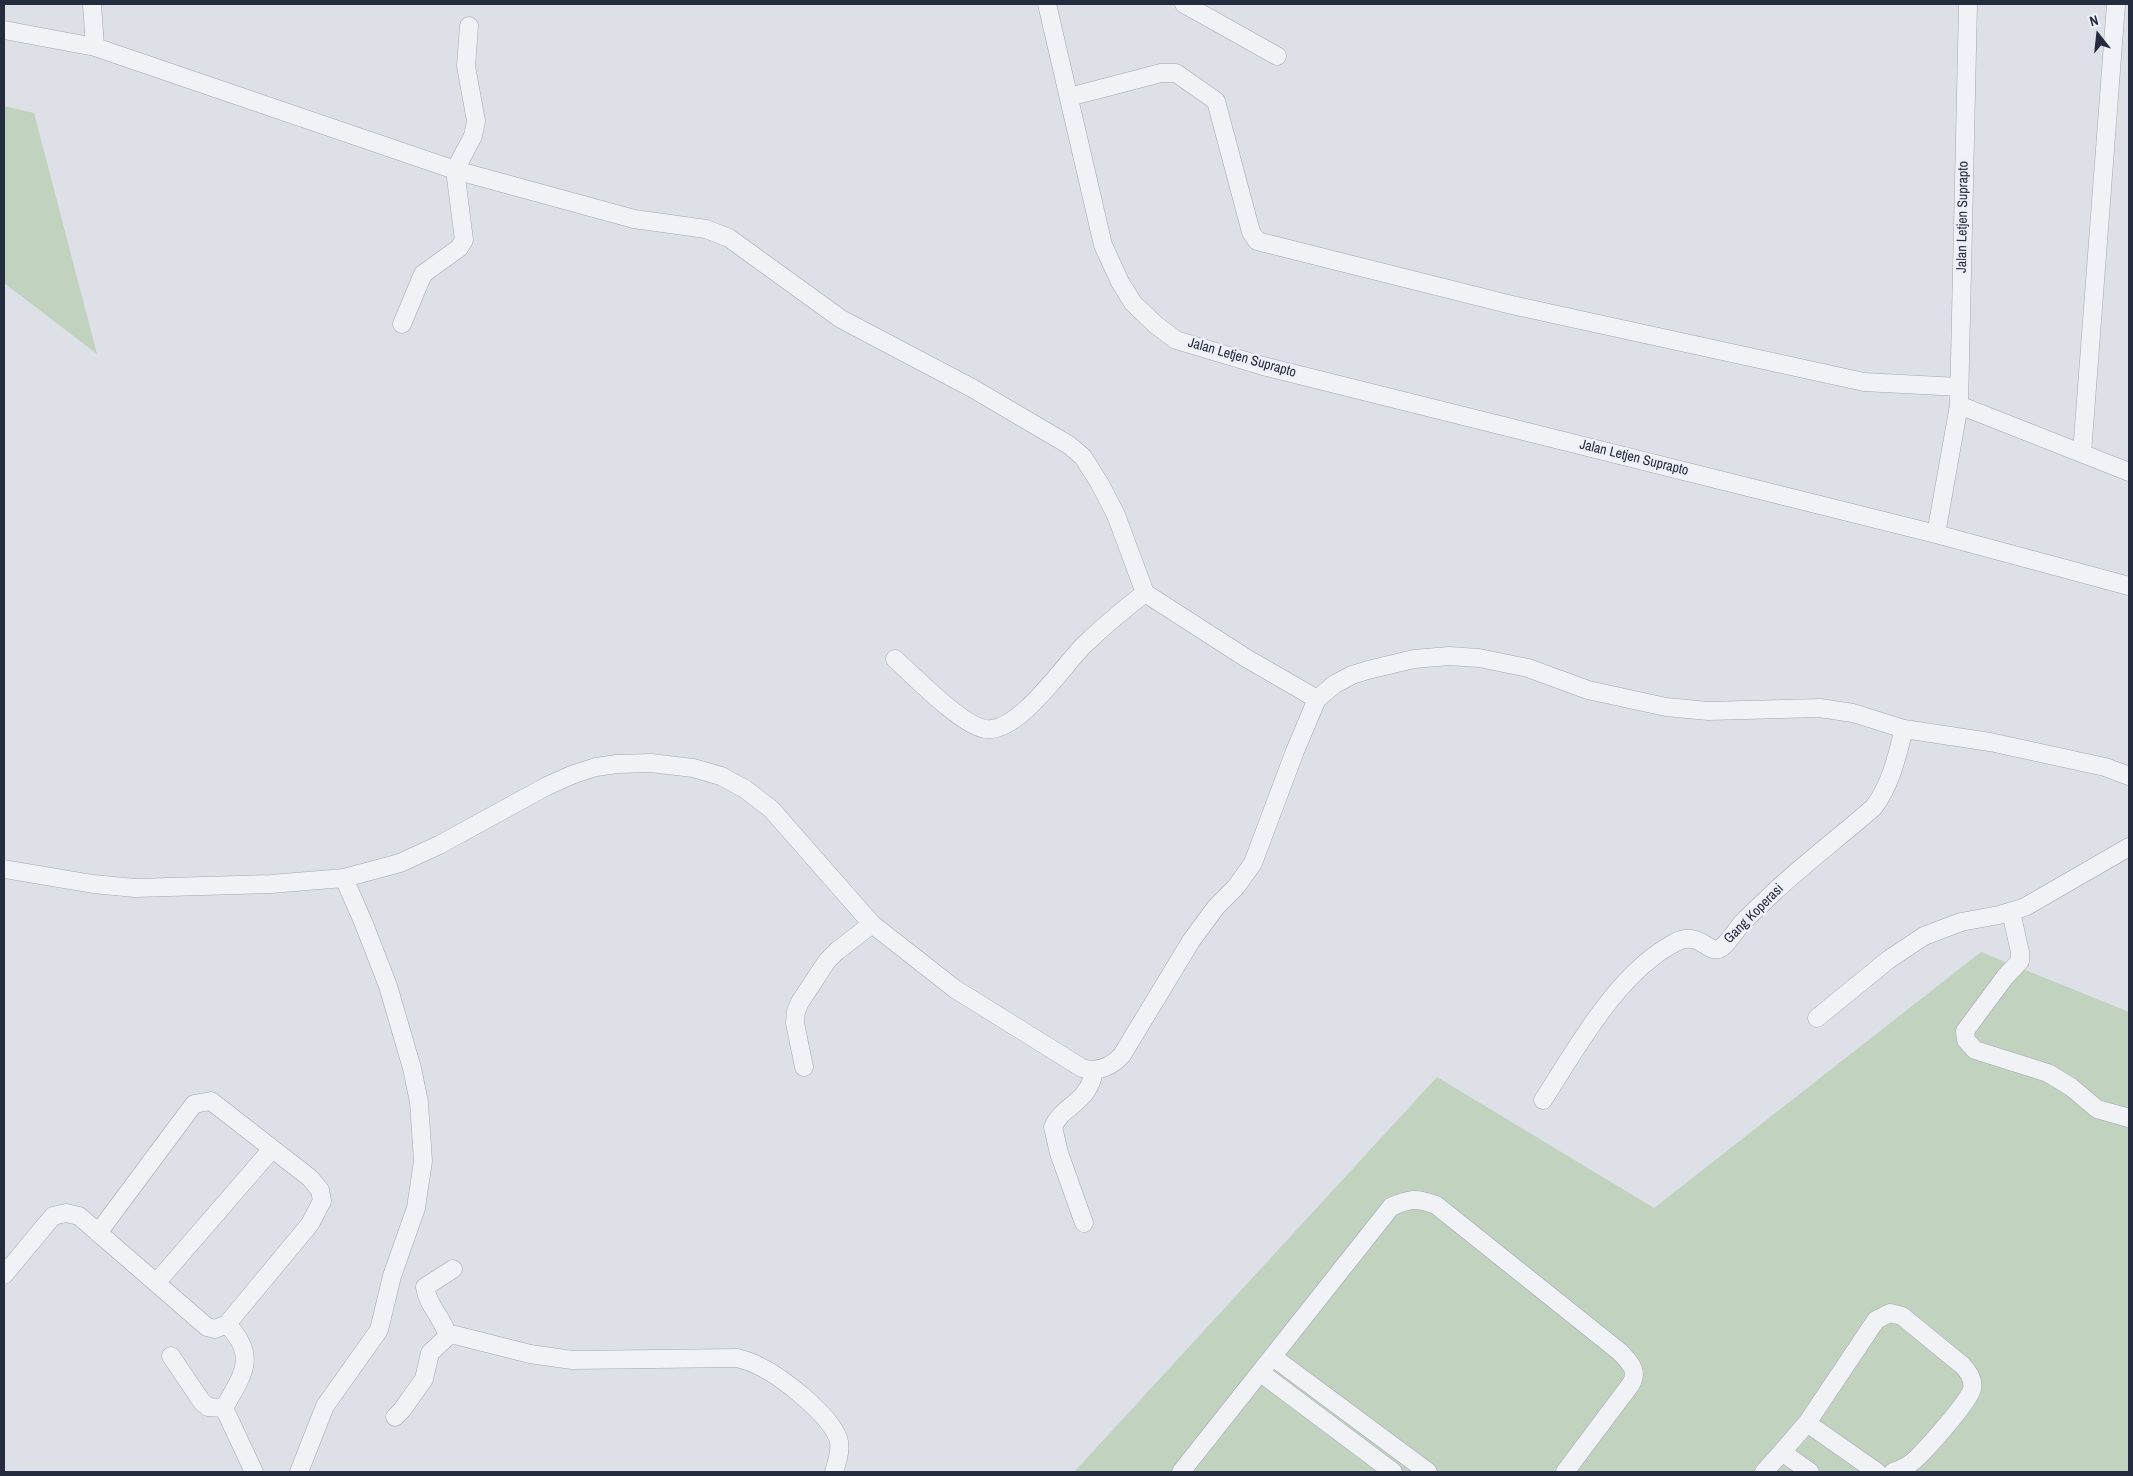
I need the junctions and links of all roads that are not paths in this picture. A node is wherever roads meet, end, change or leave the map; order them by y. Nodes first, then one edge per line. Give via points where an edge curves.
1 (92, 4) edge
2 (1047, 4) edge
3 (1184, 4) edge
4 (1968, 4) edge
5 (2120, 10) edge
6 (469, 26) dead end
7 (4, 30) edge
8 (94, 47) junction
9 (1277, 56) dead end
10 (1069, 96) junction
11 (455, 170) junction
12 (402, 324) dead end
13 (1959, 387) junction
14 (1959, 405) junction
15 (2082, 453) junction
16 (2129, 472) edge
17 (1936, 534) junction
18 (2129, 586) edge
19 (1145, 593) junction
20 (895, 659) dead end
21 (1317, 699) junction
22 (1904, 729) junction
23 (2129, 776) edge
24 (2129, 847) edge
25 (4, 869) edge
26 (344, 878) junction
27 (2011, 912) junction
28 (872, 924) junction
29 (1817, 1018) dead end
30 (804, 1067) dead end
31 (1094, 1070) junction
32 (1543, 1100) dead end
33 (2129, 1118) edge
34 (272, 1149) junction
35 (1084, 1222) dead end
36 (98, 1232) junction
37 (453, 1269) dead end
38 (4, 1275) edge
39 (156, 1283) junction
40 (227, 1324) junction
41 (448, 1336) junction
42 (171, 1356) dead end
43 (1273, 1357) junction
44 (1261, 1373) junction
45 (224, 1408) junction
46 (395, 1417) dead end
47 (1808, 1423) junction
48 (1782, 1452) junction
49 (1385, 1470) edge
50 (254, 1472) edge
51 (299, 1472) edge
52 (834, 1472) edge
53 (1181, 1472) edge
54 (1428, 1472) edge
55 (1565, 1472) edge
56 (1764, 1472) edge
57 (1810, 1472) edge
58 (1877, 1472) edge
59 (1893, 1472) edge

1 - 8 street
2 - 10 street, Jalan Letjen Suprapto
3 - 9 street
4 - 13 street, Jalan Letjen Suprapto
5 - 15 street
6 - 11 street via 466,66 476,121 473,136
7 - 8 street
8 - 11 street
10 - 13 street via 1162,73 1176,73 1216,101 1251,232 1258,241 1512,305 1864,382
10 - 17 street, Jalan Letjen Suprapto via 1104,245 1116,274 1133,303 1176,340 1263,366
11 - 12 street via 464,240 423,274
11 - 19 street via 634,219 706,229 729,238 842,319 972,388 1069,445 1083,457 1116,515
13 - 14 street, Jalan Letjen Suprapto
14 - 15 street
14 - 17 street, Jalan Letjen Suprapto
15 - 16 street
17 - 18 street
19 - 20 street via 1116,614 1082,647 1036,700 1016,718 995,729 985,729 966,720
19 - 21 street
21 - 22 street via 1352,675 1414,659 1449,656 1479,658 1528,668 1588,690 1666,707 1708,711 1820,708 1853,713
21 - 31 street via 1253,863 1191,941 1122,1055 1116,1062
22 - 23 street via 1990,742 2105,767
22 - 32 street, Gang Koperasi via 1890,780 1874,806 1780,887 1721,948 1712,949 1692,938 1682,939 1637,972 1594,1022
24 - 27 street
25 - 26 street via 135,888
26 - 28 street via 400,863 431,849 574,774 617,764 651,763 693,768 721,776 745,789 771,809
26 - 51 street via 388,986 412,1068 423,1161 416,1208 392,1276 379,1330 324,1406
27 - 29 street via 1961,922 1924,936 1888,960
27 - 33 street via 2020,961 1965,1031 1966,1040 1975,1050 2048,1073 2098,1109
28 - 30 street via 827,960 800,1002 794,1023
28 - 31 street via 956,989 1082,1068
31 - 35 street via 1090,1086 1081,1099 1053,1127
34 - 36 street via 211,1101 194,1104
34 - 39 street
34 - 40 street via 310,1178 320,1190 322,1201 310,1224
36 - 38 street via 79,1216 66,1213 53,1216
36 - 39 street
37 - 41 street via 425,1287 429,1302 442,1319
39 - 40 street via 207,1327 215,1329
40 - 45 street via 237,1335 245,1354 244,1368
41 - 46 street via 430,1353 424,1379
41 - 52 street via 456,1335 530,1354 572,1360 737,1358 759,1366 802,1396 829,1422 839,1439
42 - 45 street via 202,1402 208,1407
43 - 44 street
43 - 54 street
43 - 55 street via 1391,1207 1420,1199 1436,1205 1620,1352 1634,1370 1631,1384
44 - 49 street
44 - 53 street
45 - 50 street
47 - 48 street
47 - 58 street
47 - 59 street via 1876,1320 1890,1312 1902,1316 1962,1364 1969,1373 1972,1389 1917,1458
48 - 56 street
48 - 57 street

